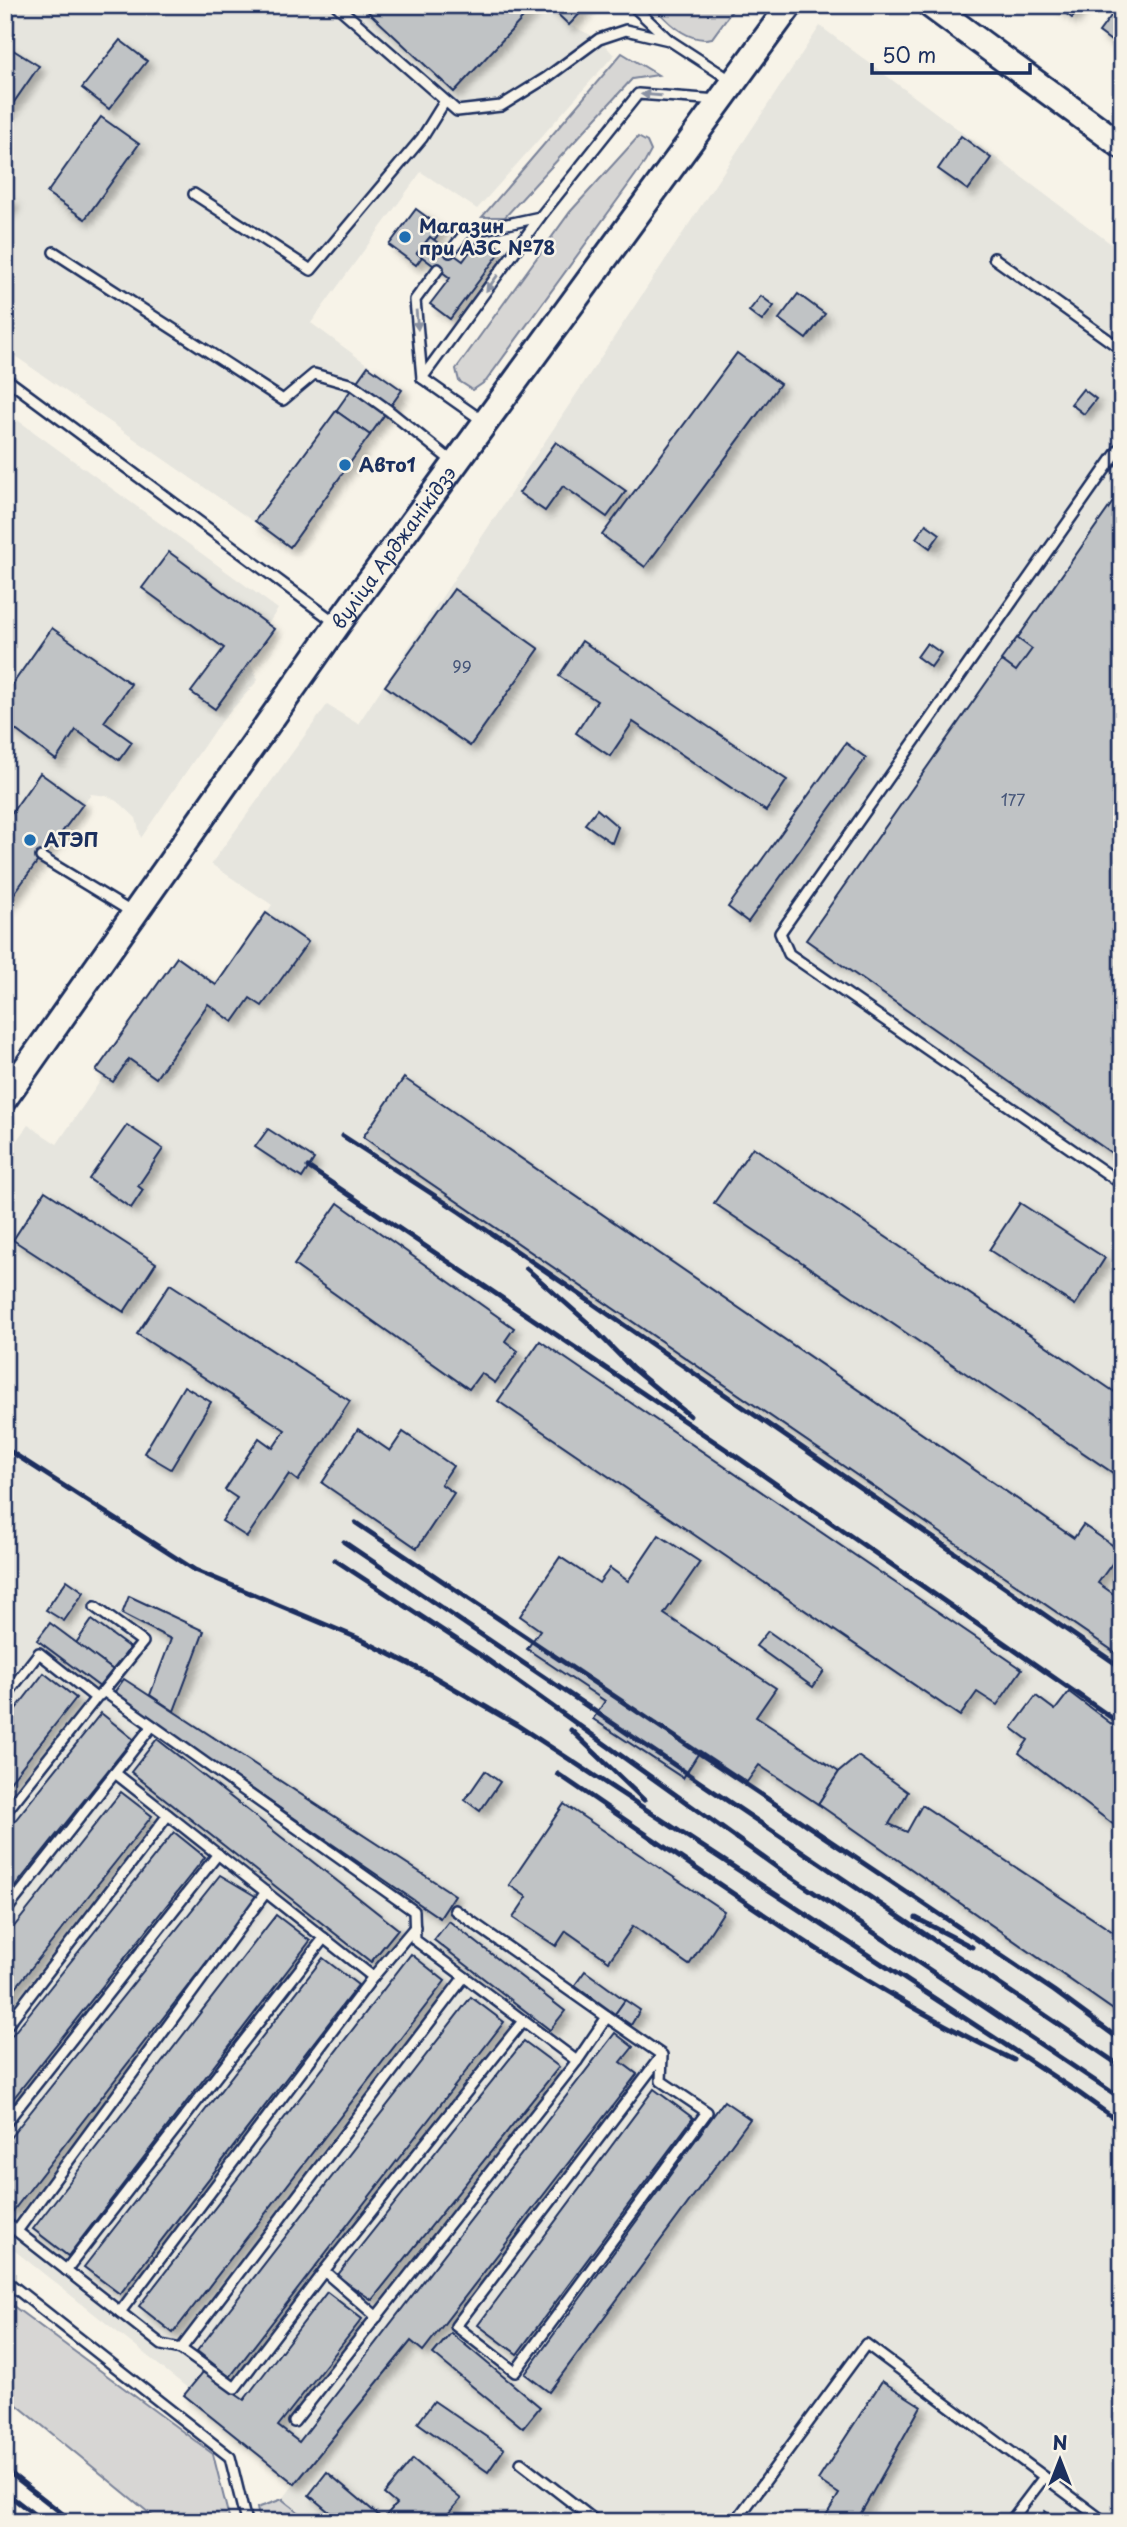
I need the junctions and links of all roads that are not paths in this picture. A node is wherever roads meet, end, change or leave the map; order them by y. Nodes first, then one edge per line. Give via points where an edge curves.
1 (336, 5) edge
2 (632, 5) edge
3 (790, 5) edge
4 (930, 5) edge
5 (669, 40) junction
6 (726, 91) junction
7 (445, 101) junction
8 (1122, 146) edge
9 (194, 194) dead end
10 (540, 217) junction
11 (54, 252) dead end
12 (450, 252) dead end
13 (994, 258) dead end
14 (438, 269) dead end
15 (1122, 339) edge
16 (5, 378) edge
17 (422, 378) junction
18 (485, 422) junction
19 (1122, 444) edge
20 (454, 464) junction
21 (338, 624) junction
22 (41, 857) dead end
23 (134, 914) junction
24 (5, 1098) edge
25 (1122, 1184) edge
26 (95, 1607) dead end
27 (105, 1692) junction
28 (5, 1697) edge
29 (96, 1698) junction
30 (152, 1726) junction
31 (114, 1773) junction
32 (5, 1813) edge
33 (168, 1815) junction
34 (218, 1854) junction
35 (266, 1892) junction
36 (456, 1910) dead end
37 (5, 1912) edge
38 (415, 1927) junction
39 (324, 1938) junction
40 (373, 1977) junction
41 (464, 1977) junction
42 (607, 2017) junction
43 (523, 2021) junction
44 (5, 2028) edge
45 (663, 2055) junction
46 (577, 2061) junction
47 (5, 2124) edge
48 (5, 2222) edge
49 (16, 2231) junction
50 (66, 2270) junction
51 (324, 2271) junction
52 (5, 2280) edge
53 (120, 2312) junction
54 (377, 2317) junction
55 (181, 2349) junction
56 (294, 2422) dead end
57 (521, 2463) dead end
58 (1044, 2477) junction
59 (246, 2522) edge
60 (597, 2522) edge
61 (735, 2522) edge
62 (1010, 2522) edge
63 (1105, 2522) edge

1 - 7 lane
2 - 5 lane
3 - 6 main road, вуліца Арджанікідзэ
4 - 8 main road
5 - 6 lane
5 - 7 lane via 626,30 598,39 501,106 457,111
6 -> 10 lane via 638,94
6 - 18 main road, вуліца Арджанікідзэ
7 - 9 lane via 422,138 311,270
10 - 12 lane via 465,233
10 -> 17 lane
11 - 20 lane via 284,400 314,374 353,385
13 - 15 lane via 1117,346
14 -> 17 lane via 415,300
16 - 21 lane
17 - 18 lane
18 - 20 main road, вуліца Арджанікідзэ
19 - 25 lane via 780,933 789,954
20 - 21 main road, вуліца Арджанікідзэ
21 - 23 main road, вуліца Арджанікідзэ
22 - 23 lane
23 - 24 main road, вуліца Арджанікідзэ
26 - 27 lane via 143,1642
27 - 29 lane
27 - 30 lane
28 - 29 lane via 39,1653
29 - 32 lane
30 - 31 lane
30 - 38 lane via 414,1910
31 - 33 lane
31 - 37 lane
33 - 34 lane
33 - 44 lane
34 - 35 lane
34 - 47 lane
35 - 39 lane
35 - 49 lane
36 - 42 lane
38 - 40 lane
38 - 41 lane via 415,1940
39 - 40 lane
39 - 50 lane
40 - 53 lane
41 - 43 lane
41 - 55 lane
42 - 45 lane
42 - 46 lane
43 - 46 lane
43 - 51 lane
45 - 45 lane via 662,2081 706,2112 515,2372 456,2326
46 - 54 lane
48 - 49 lane
49 - 50 lane
50 - 53 lane
51 - 54 lane
51 - 55 lane via 235,2388
52 - 59 lane via 230,2456
53 - 55 lane via 162,2345
54 - 56 lane
57 - 60 lane
58 - 61 lane via 866,2344
58 - 62 lane
58 - 63 lane

